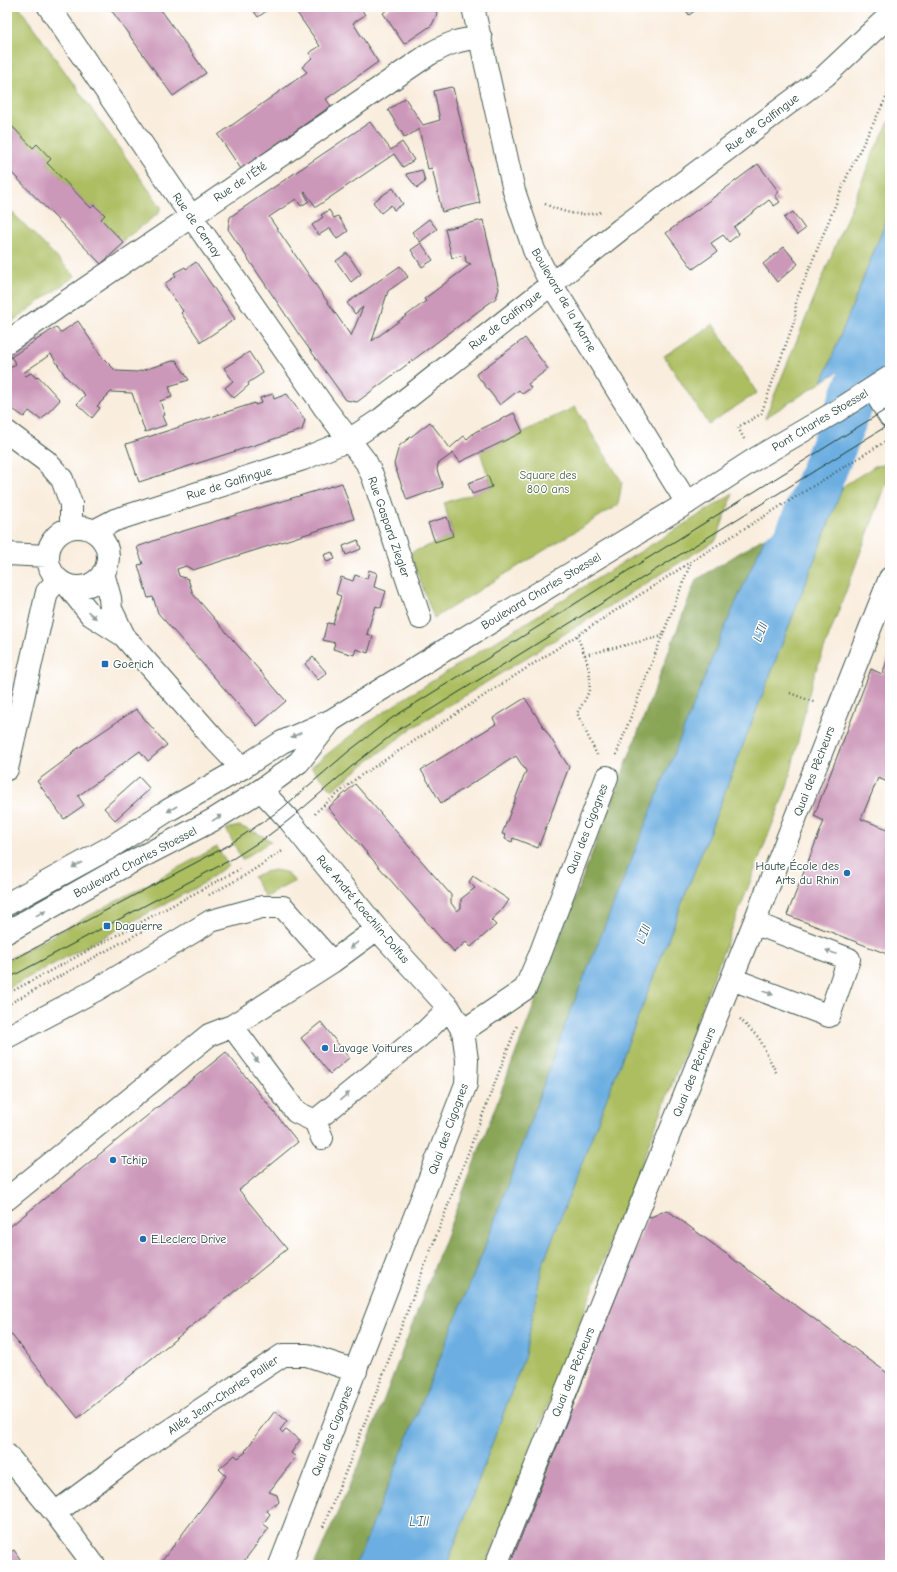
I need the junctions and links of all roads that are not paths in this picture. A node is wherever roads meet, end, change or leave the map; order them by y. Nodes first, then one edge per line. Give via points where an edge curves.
1 (49, 7) edge
2 (473, 7) edge
3 (890, 15) edge
4 (480, 38) junction
5 (191, 216) junction
6 (551, 284) junction
7 (7, 342) edge
8 (882, 383) edge
9 (890, 417) edge
10 (7, 432) edge
11 (349, 440) junction
12 (752, 461) joint
13 (687, 503) junction
14 (71, 527) junction
15 (94, 531) junction
16 (7, 554) edge
17 (47, 556) junction
18 (103, 573) junction
19 (890, 578) edge
20 (63, 583) junction
21 (420, 618) dead end
22 (124, 636) junction
23 (332, 720) junction
24 (242, 768) junction
25 (7, 769) edge
26 (607, 777) road end
27 (261, 790) junction
28 (8, 902) edge
29 (754, 923) junction
30 (377, 929) junction
31 (7, 932) edge
32 (332, 962) junction
33 (732, 979) junction
34 (449, 1008) junction
35 (232, 1026) junction
36 (463, 1030) junction
37 (7, 1037) edge
38 (7, 1199) edge
39 (356, 1371) junction
40 (7, 1455) edge
41 (55, 1513) junction
42 (94, 1565) edge
43 (280, 1565) edge
44 (496, 1565) edge

1 - 5 street, Rue de Cernay
2 - 4 street, Boulevard de la Marne
3 - 6 street, Rue de Galfingue via 825,76
4 - 5 street, Rue de l'Été via 462,39 428,55
4 - 6 street, Boulevard de la Marne via 514,191 534,250
5 - 7 street, Rue de l'Été
5 - 11 street, Rue de Cernay
6 - 11 street, Rue de Galfingue via 381,419
6 - 13 street, Boulevard de la Marne
8 - 9 street
8 - 12 street, Pont Charles Stoessel
10 - 14 street via 46,461 62,480 71,504
11 - 15 street, Rue de Galfingue via 303,460 115,520
11 - 21 street, Rue Gaspard Ziegler via 366,462 373,477
12 - 13 street, Boulevard Charles Stoessel
13 - 23 street, Boulevard Charles Stoessel
14 - 15 street via 83,527
14 - 17 street via 59,533 50,543
15 - 18 street via 101,537 108,551 107,566
16 - 17 street
17 - 20 street via 50,570
18 - 20 street via 87,586 77,587
18 - 22 street via 111,609
19 - 29 street, Quai des Pêcheurs
20 -> 22 street via 91,615
20 - 25 street via 47,592
22 - 24 street
23 -> 24 street, Boulevard Charles Stoessel via 282,742
23 - 27 street, Boulevard Charles Stoessel via 299,762
24 - 27 street
24 -> 28 street, Boulevard Charles Stoessel via 111,847
26 - 36 street, Quai des Cigognes via 525,989
27 - 30 street, Rue André Koechlin-Dolfus via 303,837
31 -> 27 street, Boulevard Charles Stoessel via 124,866 213,820
29 - 33 street, Quai des Pêcheurs
33 -> 29 street via 829,1016 849,959
30 -> 32 street
30 - 34 street, Rue André Koechlin-Dolfus
32 - 35 street
32 - 37 street via 283,907 262,907 211,921 96,990
33 - 44 street, Quai des Pêcheurs
35 -> 34 street via 296,1112 318,1129
34 - 36 street, Rue André Koechlin-Dolfus
35 - 38 street via 209,1035
36 - 39 street, Quai des Cigognes via 467,1060 466,1084
39 - 41 street, Allée Jean-Charles Pallier via 307,1355 283,1355 140,1450
39 - 43 street, Quai des Cigognes
40 - 41 street
41 - 42 street

